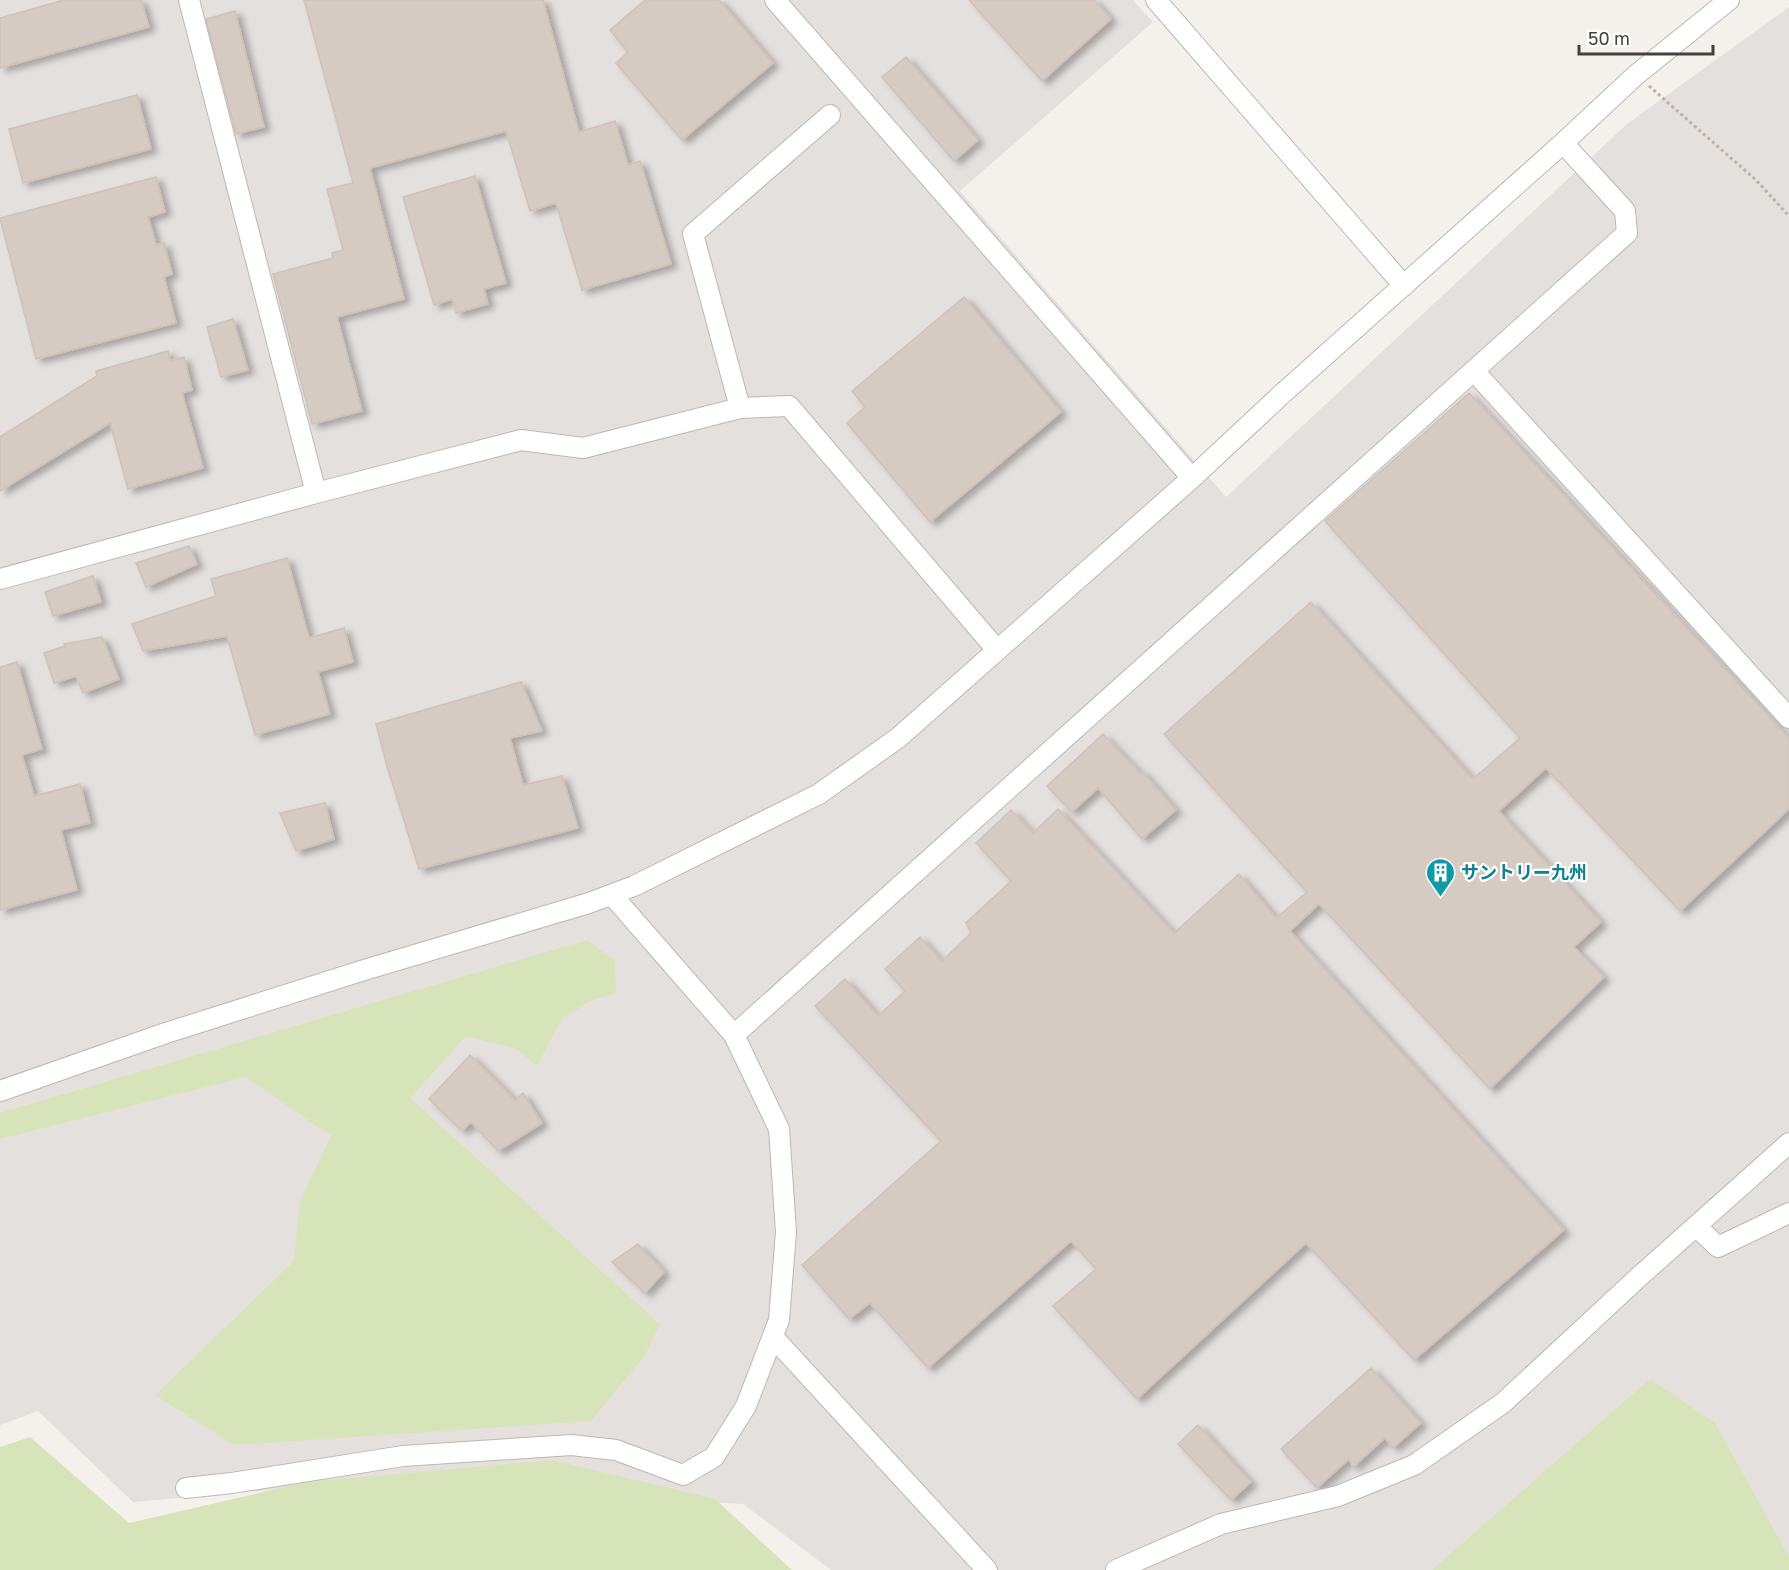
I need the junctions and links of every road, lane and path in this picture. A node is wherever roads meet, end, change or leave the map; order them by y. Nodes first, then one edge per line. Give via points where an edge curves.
1 (189, 0) edge
2 (775, 0) edge
3 (1156, 0) edge
4 (1729, 0) edge
5 (1636, 75) junction
6 (830, 115) dead end
7 (1563, 143) junction
8 (1789, 216) edge
9 (1404, 286) junction
10 (1474, 370) junction
11 (740, 408) junction
12 (1192, 478) junction
13 (316, 493) junction
14 (0, 579) edge
15 (997, 650) junction
16 (1789, 718) edge
17 (612, 895) junction
18 (734, 1035) junction
19 (0, 1091) edge
20 (1789, 1143) edge
21 (1789, 1213) edge
22 (1696, 1226) junction
23 (773, 1337) junction
24 (186, 1488) dead end
25 (987, 1570) edge
26 (1116, 1570) edge

1 - 13 street
2 - 12 street
3 - 9 street
4 - 5 street
5 - 7 street
5 - 8 path via 1756,180
6 - 11 street via 693,234
7 - 9 street
7 - 10 street via 1625,211 1626,233
9 - 12 street
10 - 16 street
10 - 18 street
11 - 13 street via 582,448 521,441
11 - 15 street via 789,406
12 - 15 street
13 - 14 street
15 - 17 street via 898,738 819,794
17 - 18 street
17 - 19 street via 188,1026
18 - 23 street via 779,1129 786,1232 779,1320
20 - 22 street
21 - 22 street via 1718,1247
22 - 26 street via 1503,1402 1414,1465 1338,1496 1221,1524
23 - 24 street via 746,1406 714,1457 683,1475 616,1450 571,1445 403,1456
23 - 25 street

